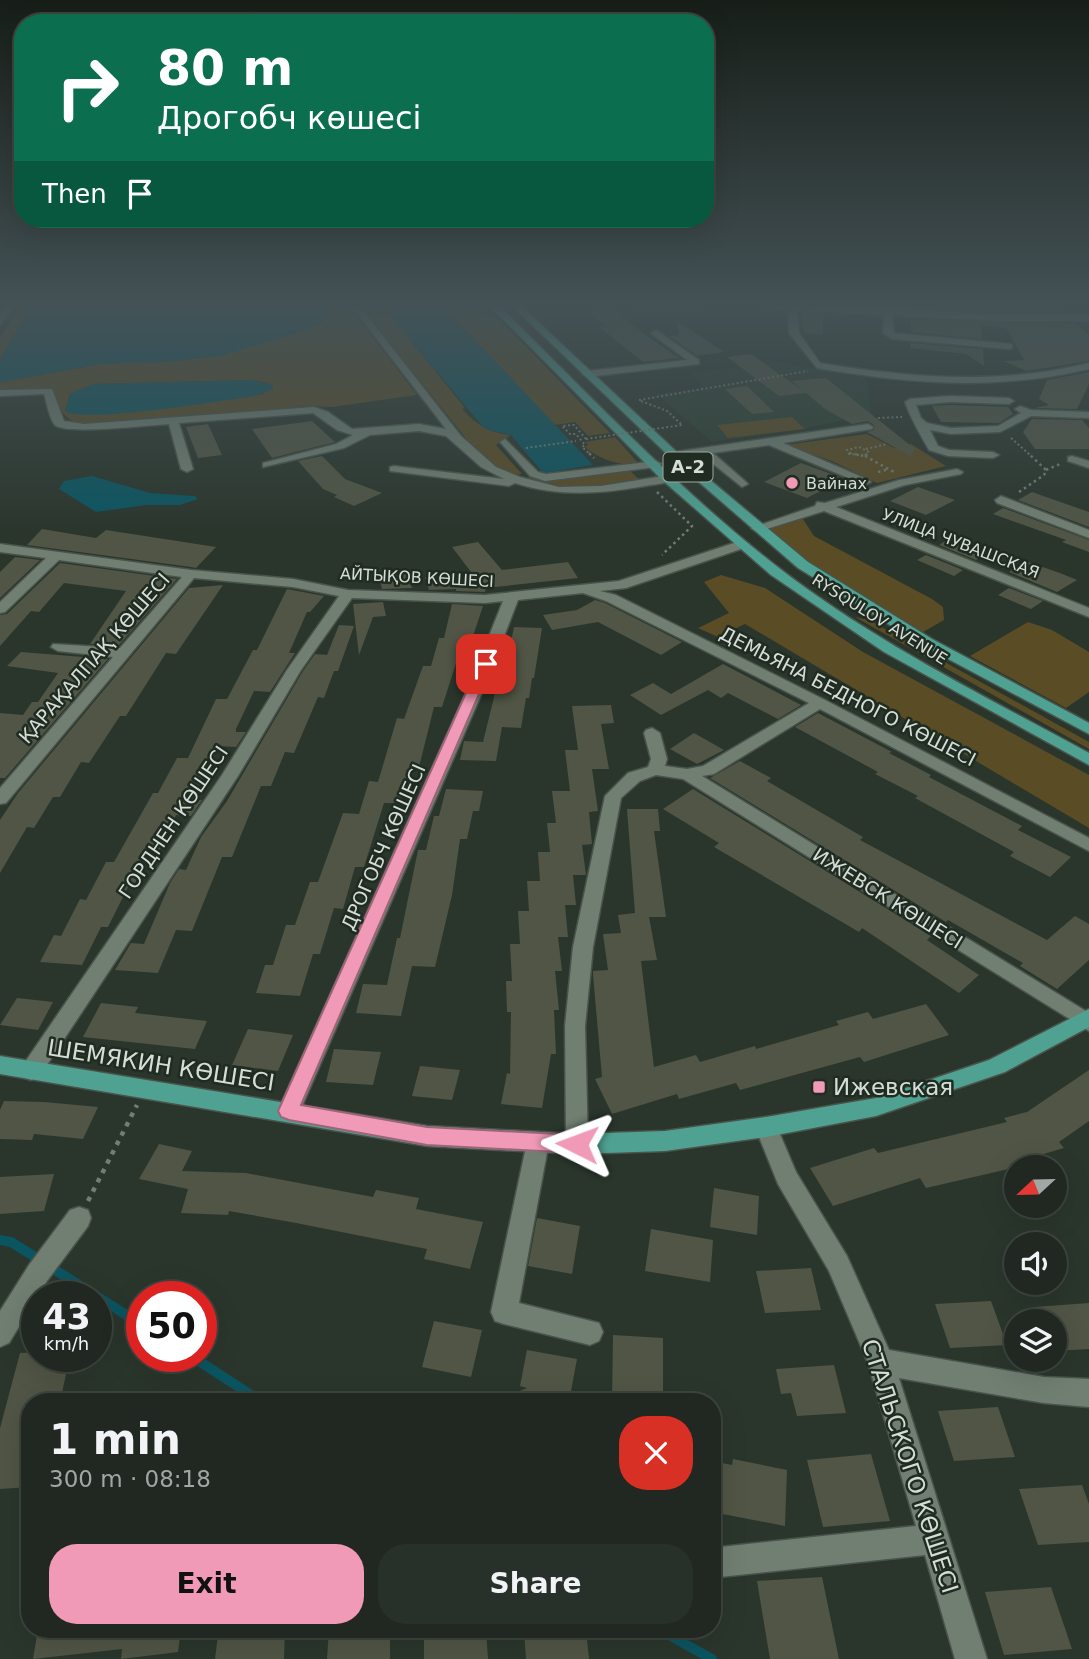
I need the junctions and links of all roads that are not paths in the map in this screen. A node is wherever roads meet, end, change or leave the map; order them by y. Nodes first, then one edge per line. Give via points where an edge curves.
1 (414, 381) edge
2 (572, 381) edge
3 (585, 381) edge
4 (595, 381) edge
5 (985, 381) edge
6 (1001, 381) edge
7 (998, 382) junction
8 (0, 393) edge
9 (1010, 401) junction
10 (618, 402) junction
11 (1029, 412) junction
12 (1089, 415) edge
13 (173, 420) junction
14 (923, 425) junction
15 (868, 427) dead end
16 (368, 432) junction
17 (458, 438) junction
18 (771, 441) junction
19 (505, 442) dead end
20 (704, 451) junction
21 (674, 455) junction
22 (993, 455) dead end
23 (1072, 459) dead end
24 (656, 464) junction
25 (267, 465) dead end
26 (1089, 465) edge
27 (187, 469) dead end
28 (394, 469) dead end
29 (957, 472) dead end
30 (696, 475) junction
31 (670, 478) junction
32 (533, 480) junction
33 (865, 482) dead end
34 (743, 484) dead end
35 (1001, 500) road end
36 (821, 505) junction
37 (757, 528) junction
38 (1089, 534) edge
39 (743, 544) junction
40 (0, 548) edge
41 (56, 556) junction
42 (191, 574) junction
43 (585, 592) junction
44 (348, 594) junction
45 (511, 598) junction
46 (859, 601) junction
47 (0, 609) edge
48 (830, 612) junction
49 (1089, 612) edge
50 (58, 647) dead end
51 (122, 653) junction
52 (820, 703) junction
53 (1089, 729) edge
54 (652, 733) dead end
55 (1089, 760) edge
56 (655, 770) junction
57 (687, 774) junction
58 (0, 799) edge
59 (1089, 845) edge
60 (1088, 1020) edge
61 (0, 1065) edge
62 (30, 1071) junction
63 (289, 1111) junction
64 (766, 1127) junction
65 (538, 1142) junction
66 (577, 1144) junction
67 (79, 1218) road end
68 (590, 1332) dead end
69 (0, 1334) edge
70 (881, 1362) junction
71 (1089, 1393) edge
72 (935, 1539) junction
73 (721, 1562) edge
74 (971, 1659) edge

1 - 17 street
2 - 24 main road, RYSQULOV AVENUE / A-2
3 - 10 main road via 606,402
4 - 10 main road, RYSQULOV AVENUE / A-2
5 - 7 street
6 - 7 street
7 - 9 street
8 - 13 street via 48,391 60,424 84,427
9 - 11 street
9 - 14 street via 912,400 916,419
10 - 21 main road, RYSQULOV AVENUE / A-2
11 - 12 street
11 - 14 street via 987,431
13 - 16 street via 314,410 345,431
13 - 27 street
14 - 22 street via 933,448
15 - 18 street
16 - 17 street via 424,427
16 - 25 street via 341,446
17 - 32 street via 481,462 512,478
18 - 20 street
18 - 33 street
19 - 32 street
20 - 21 street
20 - 34 street
21 - 30 main road, RYSQULOV AVENUE / A-2
23 - 26 street
24 - 31 main road, RYSQULOV AVENUE / A-2
24 - 32 street
28 - 32 street
29 - 36 street
30 - 31 main road
30 - 37 main road, RYSQULOV AVENUE / A-2
31 - 32 street via 574,492
31 - 39 main road, RYSQULOV AVENUE / A-2
35 - 38 street
36 - 37 street
36 - 49 street, УЛИЦА ЧУВАШСКАЯ
37 - 46 main road, RYSQULOV AVENUE / A-2
39 - 43 street, АЙТЫҚОВ КӨШЕСІ via 651,578
39 - 48 main road, RYSQULOV AVENUE / A-2
40 - 41 street, АЙТЫҚОВ КӨШЕСІ
41 - 42 street, АЙТЫҚОВ КӨШЕСІ
41 - 47 street
42 - 44 street, АЙТЫҚОВ КӨШЕСІ via 293,583
42 - 51 street, ҚАРАҚАЛПАҚ КӨШЕСІ
43 - 45 street, АЙТЫҚОВ КӨШЕСІ
43 - 52 street, ДЕМЬЯНА БЕДНОГО КӨШЕСІ via 611,598
44 - 45 street, АЙТЫҚОВ КӨШЕСІ
44 - 62 street, ГОРДНЕН КӨШЕСІ
45 - 63 street, ДРОГОБЧ КӨШЕСІ via 477,686
46 - 48 main road
46 - 53 main road, RYSQULOV AVENUE / A-2
48 - 55 main road, RYSQULOV AVENUE / A-2
50 - 51 street
51 - 58 street, ҚАРАҚАЛПАҚ КӨШЕСІ
52 - 57 street, ИЖЕВСК КӨШЕСІ via 708,770
52 - 59 street, ДЕМЬЯНА БЕДНОГО КӨШЕСІ
54 - 56 street via 659,759
56 - 57 street, ИЖЕВСК КӨШЕСІ
56 - 66 street via 635,777 613,796 582,960 575,1026
57 - 60 street, ИЖЕВСК КӨШЕСІ
60 - 64 main road, ШЕМЯКИН КӨШЕСІ via 997,1066 888,1102
61 - 62 main road, ШЕМЯКИН КӨШЕСІ
62 - 63 main road, ШЕМЯКИН КӨШЕСІ
63 - 65 main road, ШЕМЯКИН КӨШЕСІ via 427,1136
64 - 66 main road, ШЕМЯКИН КӨШЕСІ via 665,1141
64 - 70 street, СТАЛЬСКОГО КӨШЕСІ via 786,1177 838,1264
65 - 66 main road, ШЕМЯКИН КӨШЕСІ
65 - 68 street via 504,1312
67 - 69 street
70 - 71 street via 1044,1390
70 - 72 street, СТАЛЬСКОГО КӨШЕСІ
72 - 73 street
72 - 74 street, СТАЛЬСКОГО КӨШЕСІ

